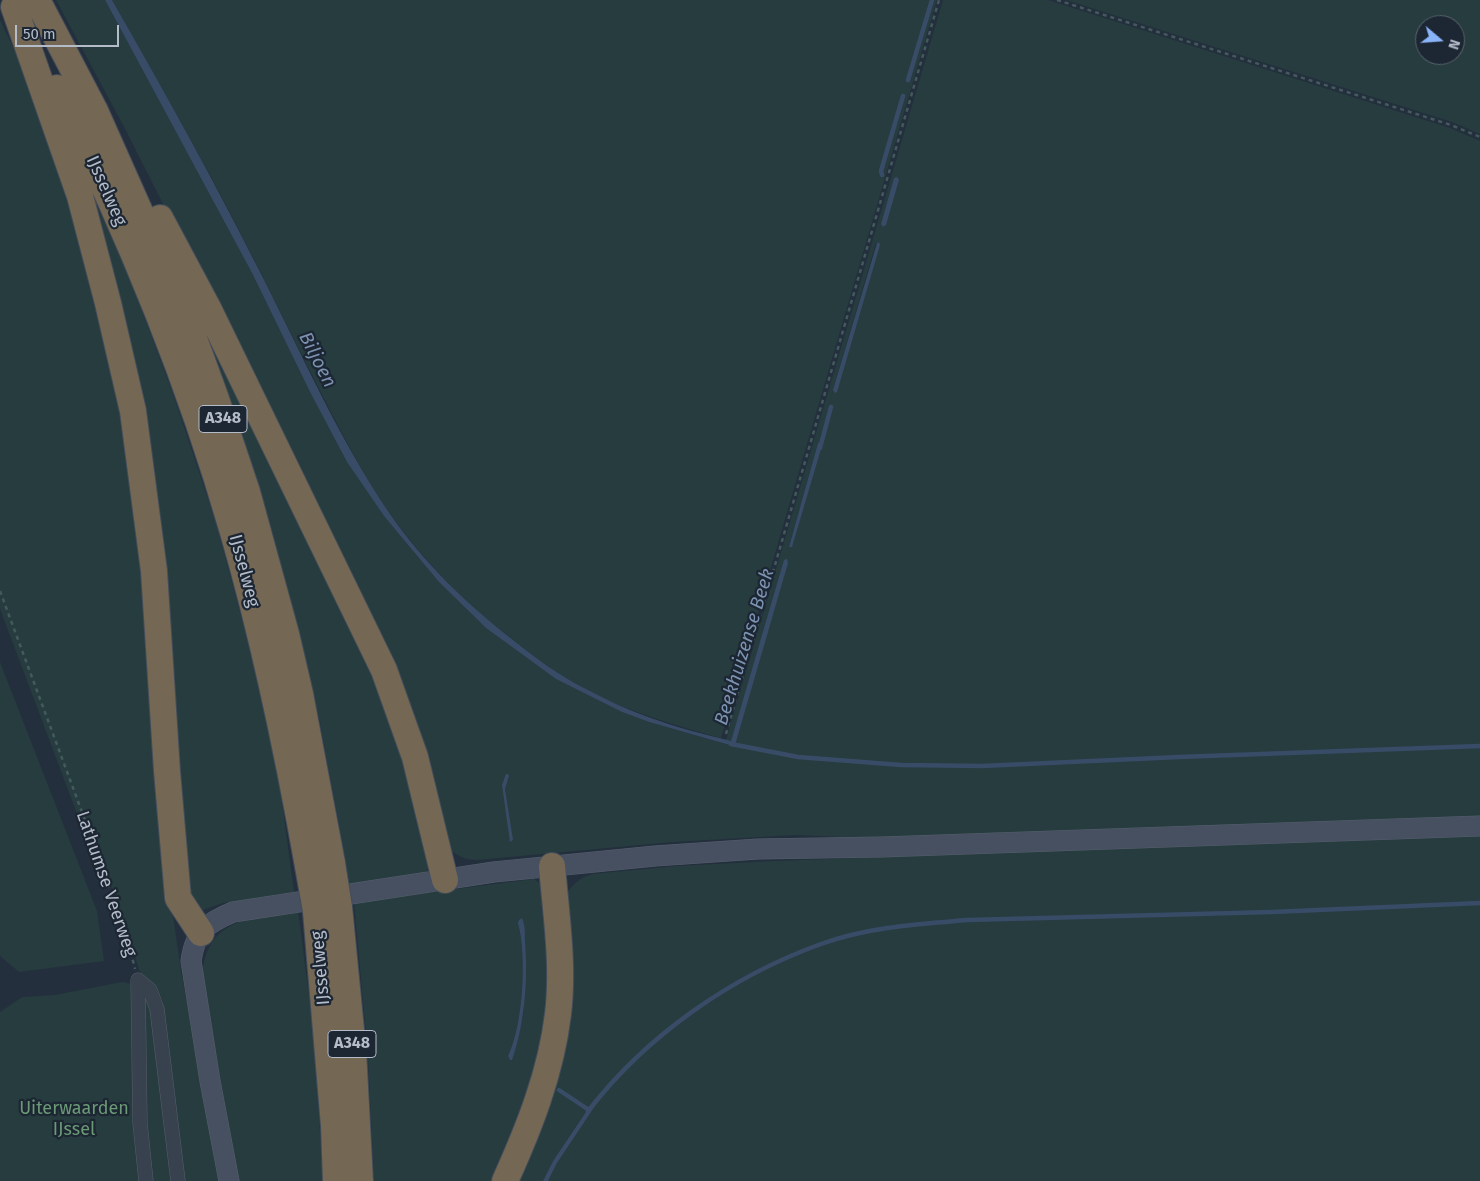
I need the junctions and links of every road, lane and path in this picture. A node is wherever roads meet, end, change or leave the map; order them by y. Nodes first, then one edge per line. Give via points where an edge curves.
1 (939, 0) edge
2 (1057, 0) edge
3 (20, 2) edge
4 (95, 111) junction
5 (1480, 137) edge
6 (0, 591) edge
7 (726, 734) dead end
8 (1480, 826) edge
9 (320, 865) junction
10 (552, 866) junction
11 (445, 880) junction
12 (327, 909) junction
13 (201, 933) junction
14 (138, 980) junction
15 (146, 1181) edge
16 (178, 1181) edge
17 (230, 1181) edge
18 (336, 1181) edge
19 (360, 1181) edge
20 (505, 1181) edge

1 - 7 path
2 - 5 path via 1451,124
3 - 4 highway, IJsselweg / A348
3 - 9 highway, IJsselweg / A348 via 132,248 187,389 233,532 291,770
3 - 13 highway via 80,196 134,411 154,571 178,898
4 - 9 highway, IJsselweg / A348 via 184,311 247,492 290,651
4 - 11 highway, A348 via 141,183 208,308 384,670 415,757
6 - 14 path, Lathumse Veerweg via 99,858
8 - 10 main road via 882,848 758,849
9 - 12 highway, IJsselweg / A348, bridge
10 - 11 main road
10 - 20 highway via 559,944 558,1014 538,1101
11 - 13 main road via 233,912 214,920
12 - 18 highway, IJsselweg / A348
12 - 19 highway, IJsselweg / A348 via 353,1050
13 - 17 main road via 191,961
14 - 15 street via 140,1123
14 - 16 street, Lathumse Veerweg via 150,990 157,1009

